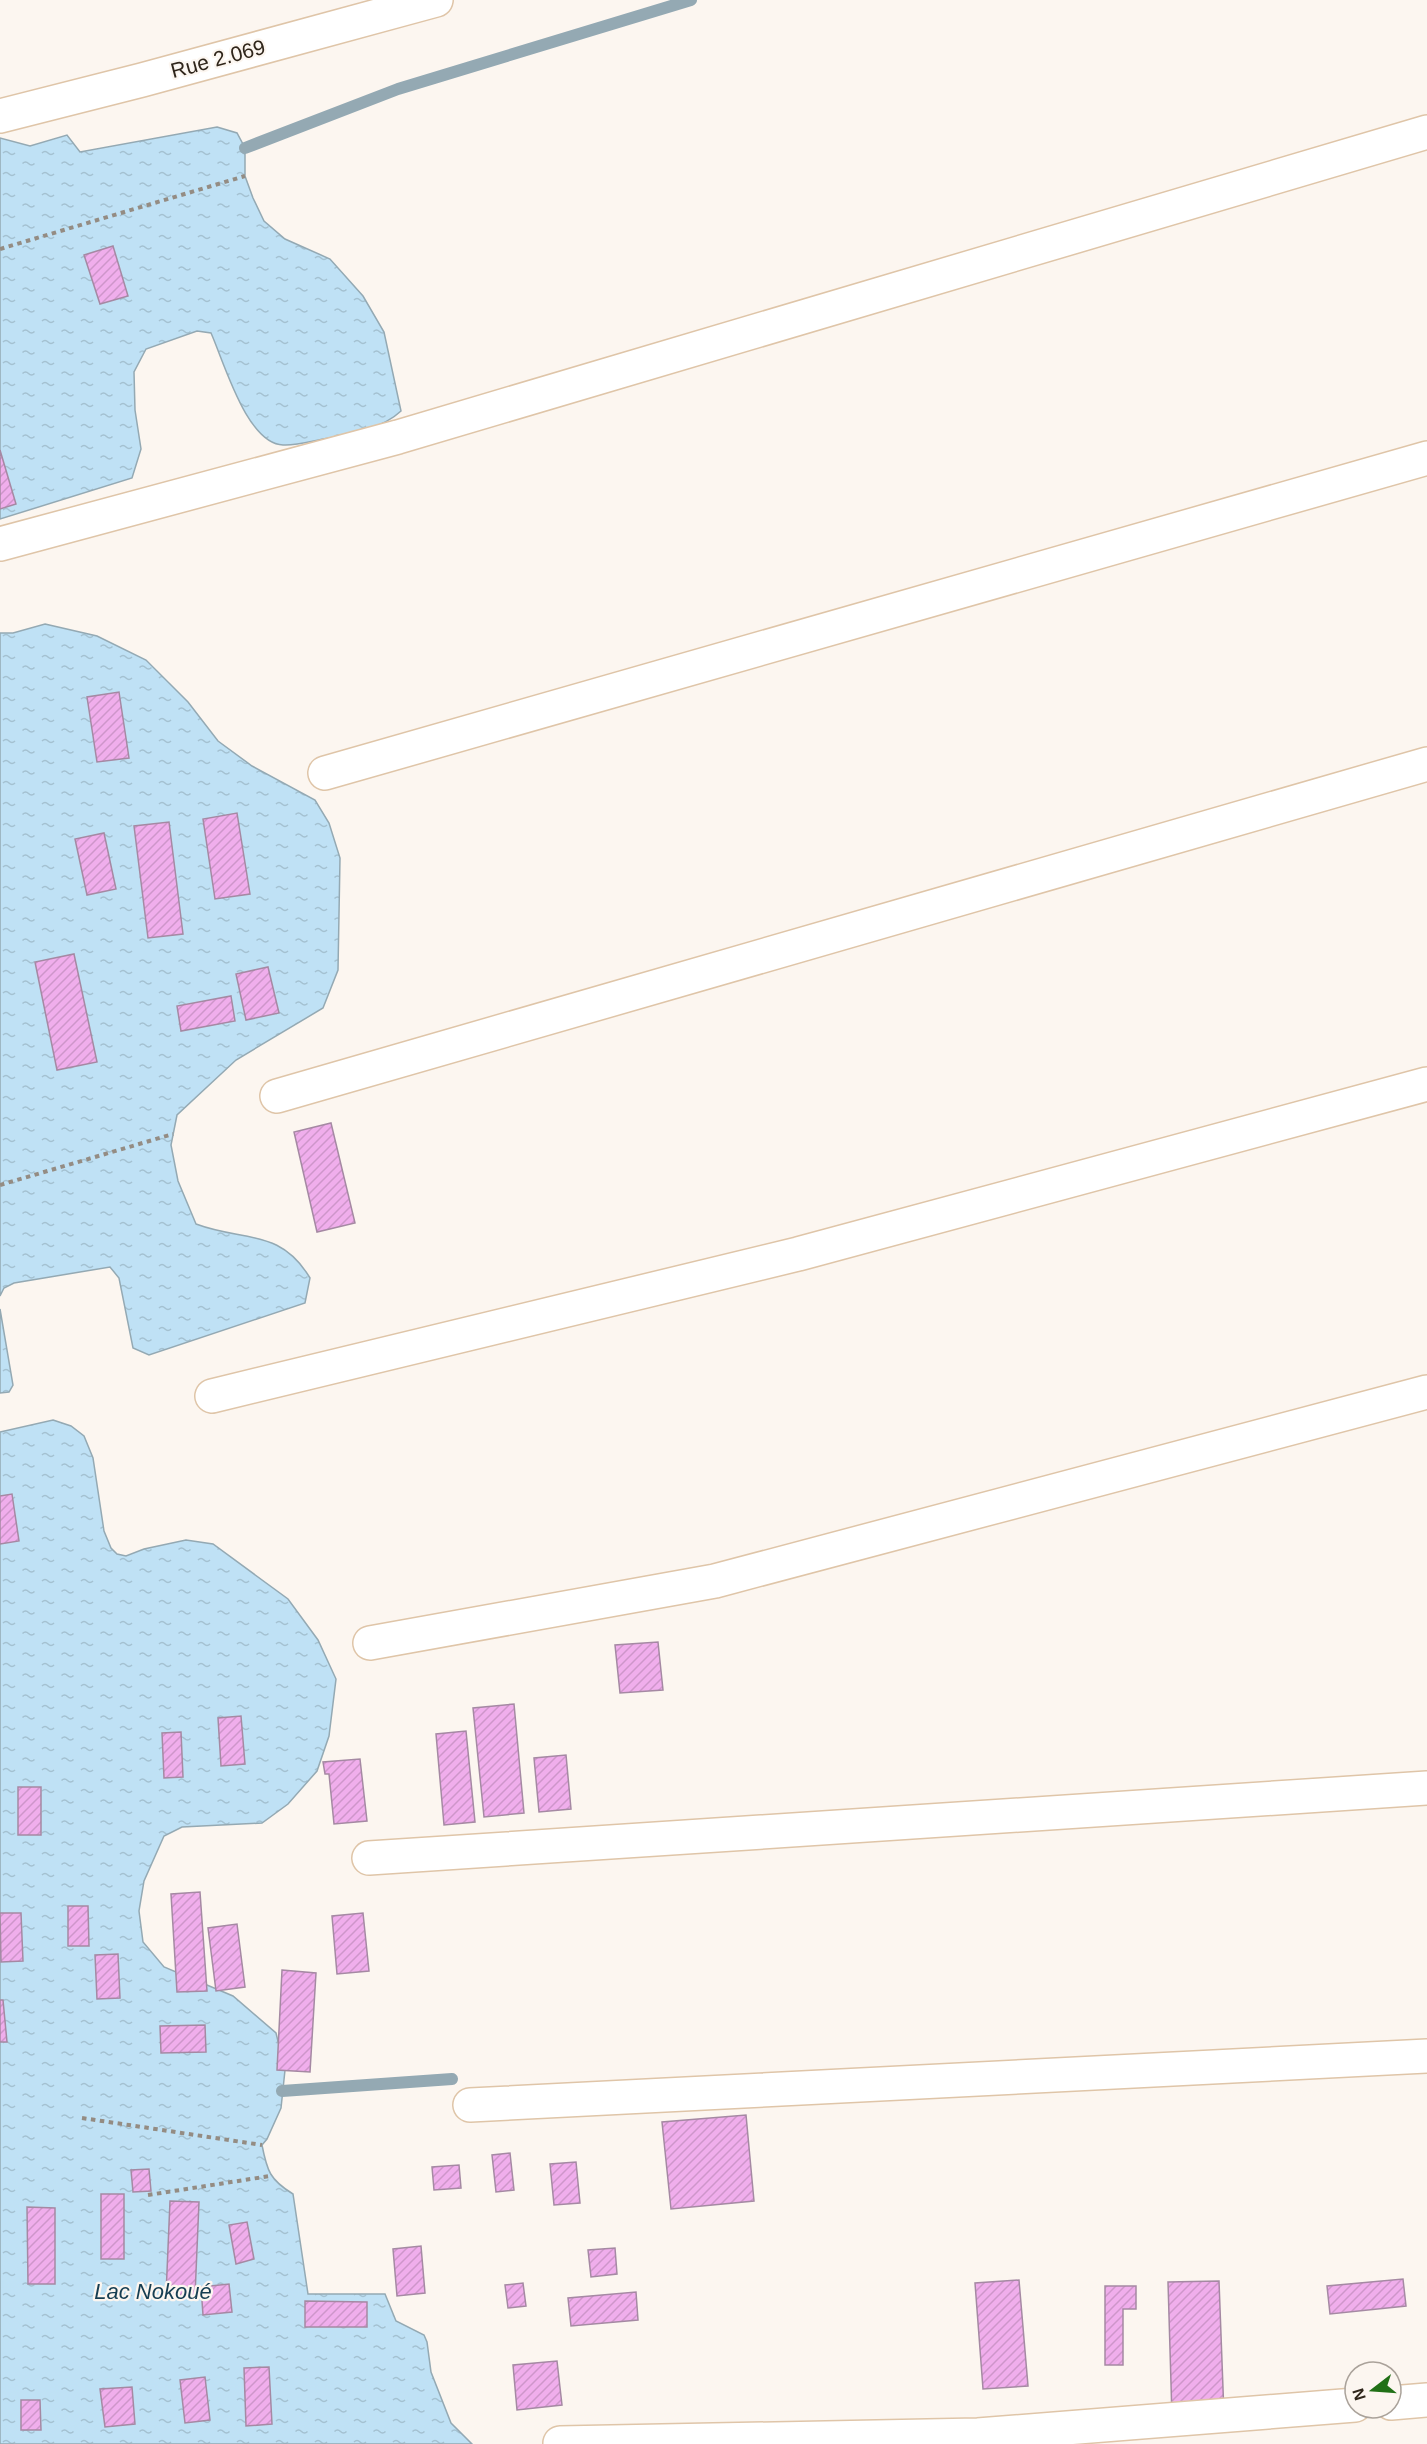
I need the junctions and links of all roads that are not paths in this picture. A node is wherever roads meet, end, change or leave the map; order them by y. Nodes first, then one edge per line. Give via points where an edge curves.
1 (436, 0) edge
2 (0, 116) edge
3 (1427, 132) edge
4 (1427, 458) edge
5 (0, 544) edge
6 (1427, 764) edge
7 (325, 773) dead end
8 (1427, 1084) edge
9 (277, 1096) dead end
10 (1427, 1392) edge
11 (212, 1396) dead end
12 (370, 1644) dead end
13 (1427, 1788) edge
14 (369, 1857) dead end
15 (1427, 2056) edge
16 (470, 2105) dead end
17 (1427, 2400) edge
18 (1403, 2402) edge
19 (1343, 2406) edge
20 (978, 2439) edge
21 (766, 2442) edge
22 (560, 2443) edge

1 - 2 street, Rue 2.069
3 - 5 street via 398,437
4 - 7 street
6 - 9 street
8 - 11 street via 798,1254
10 - 12 street via 715,1581
13 - 14 street
15 - 16 street
17 - 18 street
19 - 20 street
20 - 21 street
21 - 22 street

